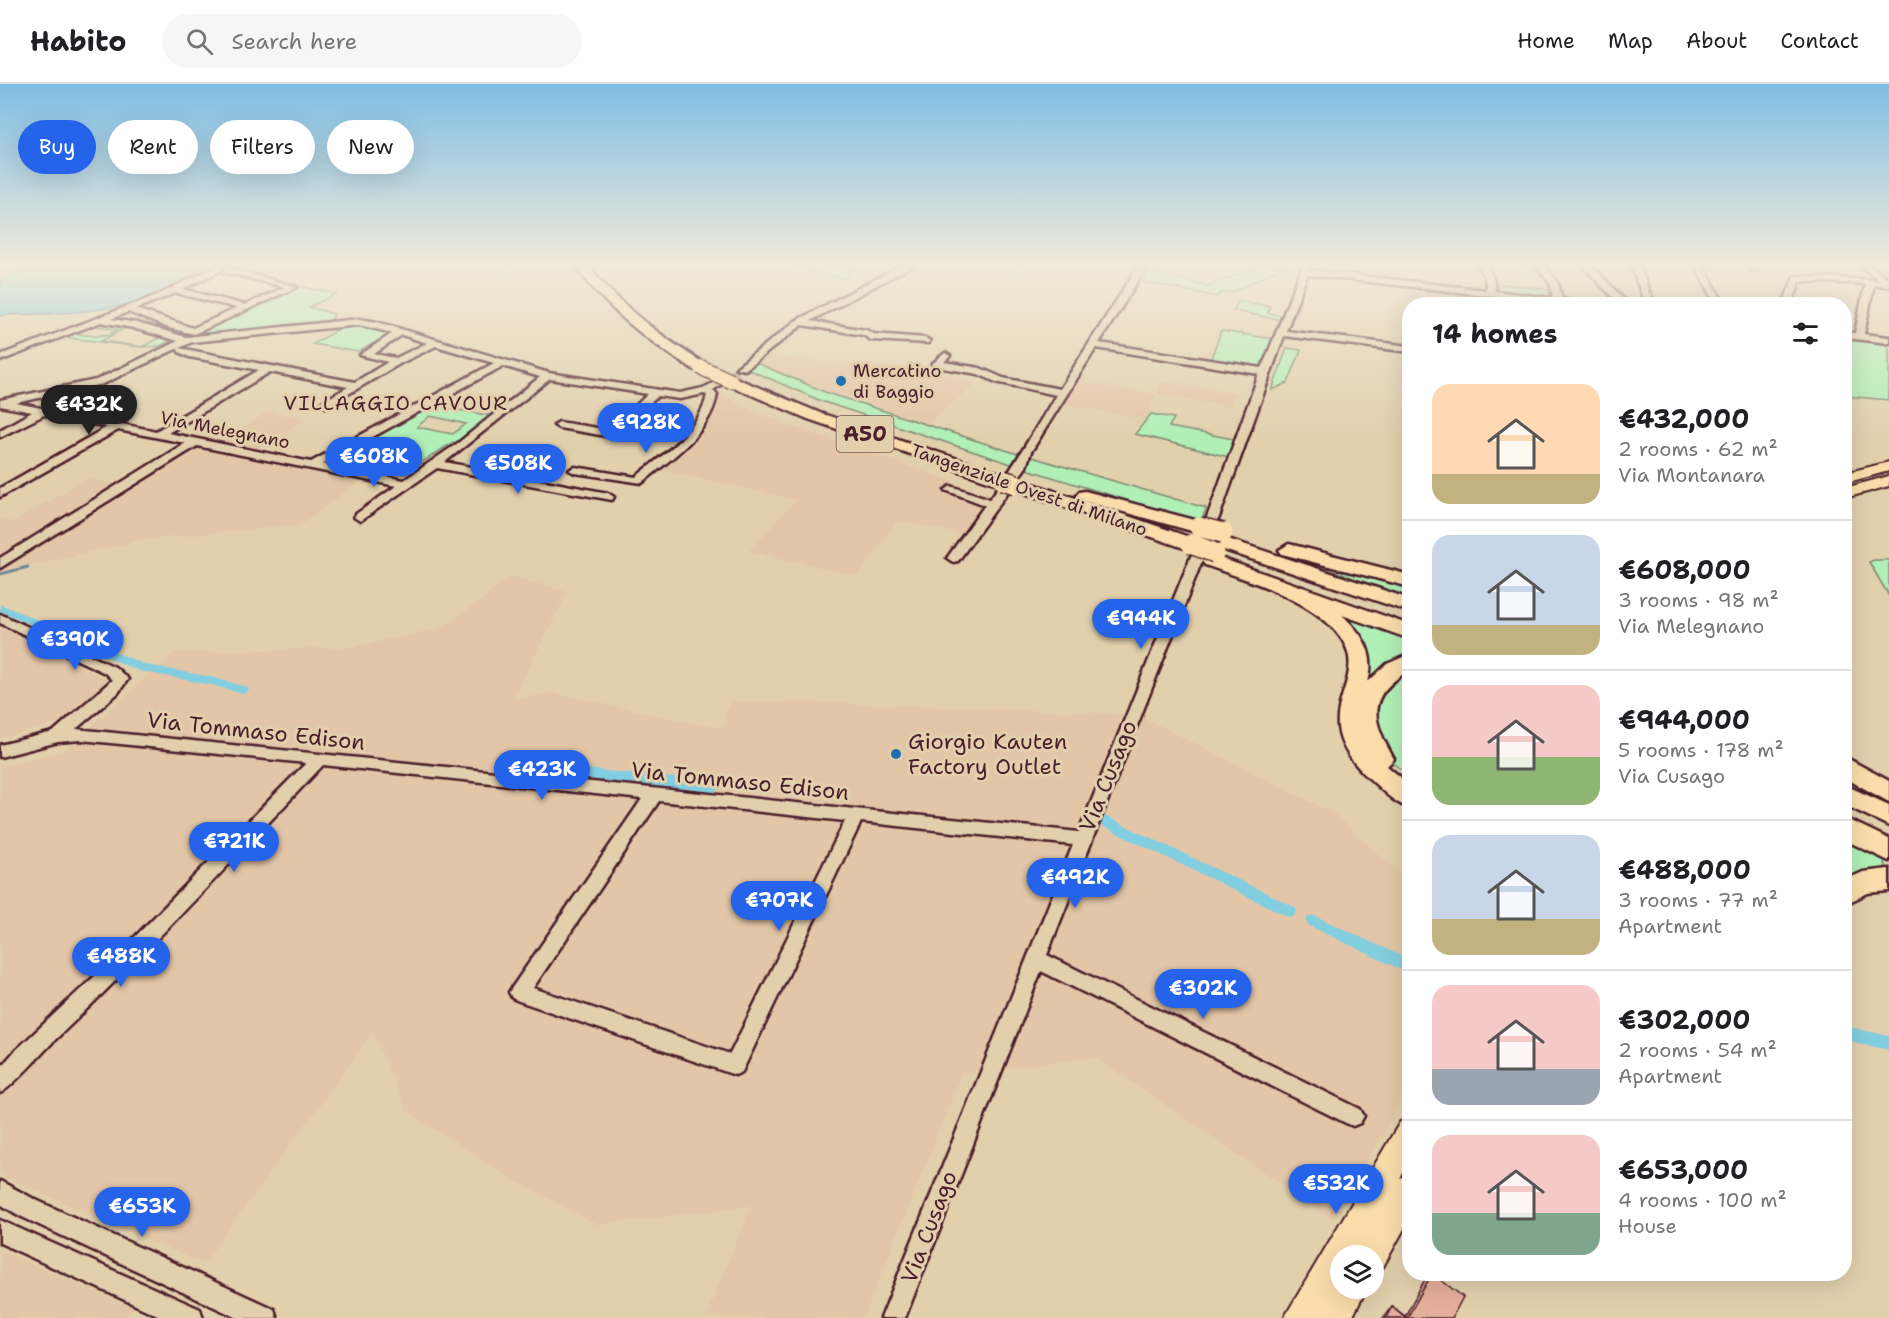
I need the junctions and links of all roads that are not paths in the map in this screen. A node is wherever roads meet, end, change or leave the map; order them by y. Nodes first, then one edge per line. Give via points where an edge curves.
1 (800, 322) edge
2 (91, 323) edge
3 (120, 323) edge
4 (166, 323) edge
5 (215, 323) edge
6 (354, 323) edge
7 (361, 323) edge
8 (633, 323) edge
9 (653, 323) edge
10 (804, 323) edge
11 (1109, 323) edge
12 (1285, 323) edge
13 (1862, 323) edge
14 (911, 327) dead end
15 (400, 332) junction
16 (1281, 333) junction
17 (1852, 336) edge
18 (872, 337) junction
19 (1859, 337) junction
20 (908, 340) junction
21 (1889, 340) edge
22 (925, 341) dead end
23 (436, 342) junction
24 (1095, 345) junction
25 (182, 346) junction
26 (867, 348) dead end
27 (1402, 348) edge
28 (945, 356) dead end
29 (0, 358) edge
30 (397, 362) junction
31 (501, 363) junction
32 (706, 364) junction
33 (268, 369) junction
34 (1266, 372) junction
35 (548, 376) junction
36 (733, 377) junction
37 (359, 383) junction
38 (706, 390) junction
39 (655, 393) junction
40 (1065, 393) junction
41 (2, 402) edge
42 (326, 404) dead end
43 (41, 412) junction
44 (559, 425) dead end
45 (117, 426) junction
46 (0, 434) edge
47 (158, 435) junction
48 (195, 442) junction
49 (435, 464) junction
50 (313, 465) junction
51 (1889, 466) edge
52 (575, 470) dead end
53 (1852, 476) edge
54 (1012, 478) junction
55 (1889, 481) edge
56 (405, 484) junction
57 (951, 490) dead end
58 (1852, 491) edge
59 (0, 493) edge
60 (608, 497) dead end
61 (1072, 499) junction
62 (993, 504) junction
63 (360, 517) dead end
64 (1193, 539) junction
65 (1217, 547) junction
66 (953, 558) dead end
67 (0, 564) edge
68 (1402, 580) edge
69 (1278, 586) junction
70 (1402, 604) edge
71 (1402, 616) edge
72 (0, 618) edge
73 (1402, 629) edge
74 (1402, 666) edge
75 (58, 736) junction
76 (0, 751) edge
77 (318, 760) junction
78 (1852, 770) edge
79 (1402, 773) edge
80 (1402, 792) edge
81 (1889, 793) edge
82 (654, 795) junction
83 (1852, 803) edge
84 (856, 816) junction
85 (1852, 816) edge
86 (1876, 833) edge
87 (1082, 839) junction
88 (1882, 880) edge
89 (1852, 889) edge
90 (1036, 959) junction
91 (21, 1059) junction
92 (0, 1073) edge
93 (0, 1083) edge
94 (1353, 1116) dead end
95 (1402, 1147) edge
96 (0, 1192) edge
97 (1402, 1204) edge
98 (0, 1232) edge
99 (1378, 1245) edge
100 (1345, 1299) edge
101 (191, 1318) edge
102 (265, 1318) edge
103 (893, 1318) edge
104 (1300, 1318) edge
105 (1334, 1318) edge

1 - 36 street
2 - 29 street
3 - 25 street
4 - 5 street via 189,331
6 - 25 street via 207,339
7 - 15 street
8 - 32 highway, Tangenziale Ovest di Milano / A50 via 650,337
9 - 32 highway, Tangenziale Ovest di Milano / A50
10 - 18 street
11 - 24 street
12 - 16 street, Via Cusago
13 - 19 street
14 - 20 street
15 - 23 street
15 - 30 street via 365,355
16 - 27 street
16 - 34 street, Via Cusago
17 - 19 street
18 - 20 street
18 - 26 street
19 - 21 street
20 - 22 street
23 - 30 street
23 - 31 street
24 - 34 street
24 - 40 street
25 - 33 street
25 - 41 street via 99,382
28 - 40 street via 937,364
30 - 37 street
31 - 35 street
31 - 50 street
32 - 36 highway, Tangenziale Ovest di Milano / A50, bridge
33 - 37 street
33 - 47 street
34 - 87 street, Via Cusago via 1215,512
35 - 39 street
35 - 49 street
36 - 38 street
36 - 54 highway, Tangenziale Ovest di Milano / A50 via 825,420
37 - 42 street
38 - 39 street via 680,396
38 - 52 street via 712,394 712,402 702,422 638,482
39 - 44 street via 612,434
40 - 54 street
41 - 43 street, Via Melegnano
43 - 45 street, Via Melegnano
43 - 46 street
45 - 47 street, Via Melegnano
45 - 59 street
47 - 48 street, Via Melegnano
48 - 50 street, Via Melegnano
48 - 67 street
49 - 56 street
49 - 60 street
50 - 56 street, Via Melegnano
51 - 53 main road
54 - 61 highway, Tangenziale Ovest di Milano / A50
54 - 62 street
55 - 58 main road
56 - 63 street
57 - 62 street
61 - 64 highway via 1113,524
61 - 64 highway via 1127,505
62 - 66 street
64 - 65 highway
64 - 65 highway, bridge
65 - 68 highway
65 - 69 highway
65 - 70 highway
65 - 71 highway
69 - 73 highway
69 - 80 highway via 1328,615 1354,641 1360,664 1348,711 1349,732 1361,754
72 - 75 street via 110,670 121,679
74 - 79 highway via 1372,691 1364,720 1373,748
75 - 76 street, Via Tommaso Edison
75 - 77 street, Via Tommaso Edison via 81,734
77 - 82 street, Via Tommaso Edison
77 - 91 street via 124,961
78 - 81 highway
82 - 84 street, Via Tommaso Edison
82 - 84 street via 519,992 735,1065
83 - 86 highway
84 - 87 street, Via Tommaso Edison
85 - 86 highway
87 - 90 street, Via Cusago
88 - 89 highway
90 - 94 street
90 - 103 street, Via Cusago
91 - 92 street
91 - 93 street
95 - 104 main road
96 - 102 street
97 - 99 main road
98 - 101 street
100 - 105 main road

